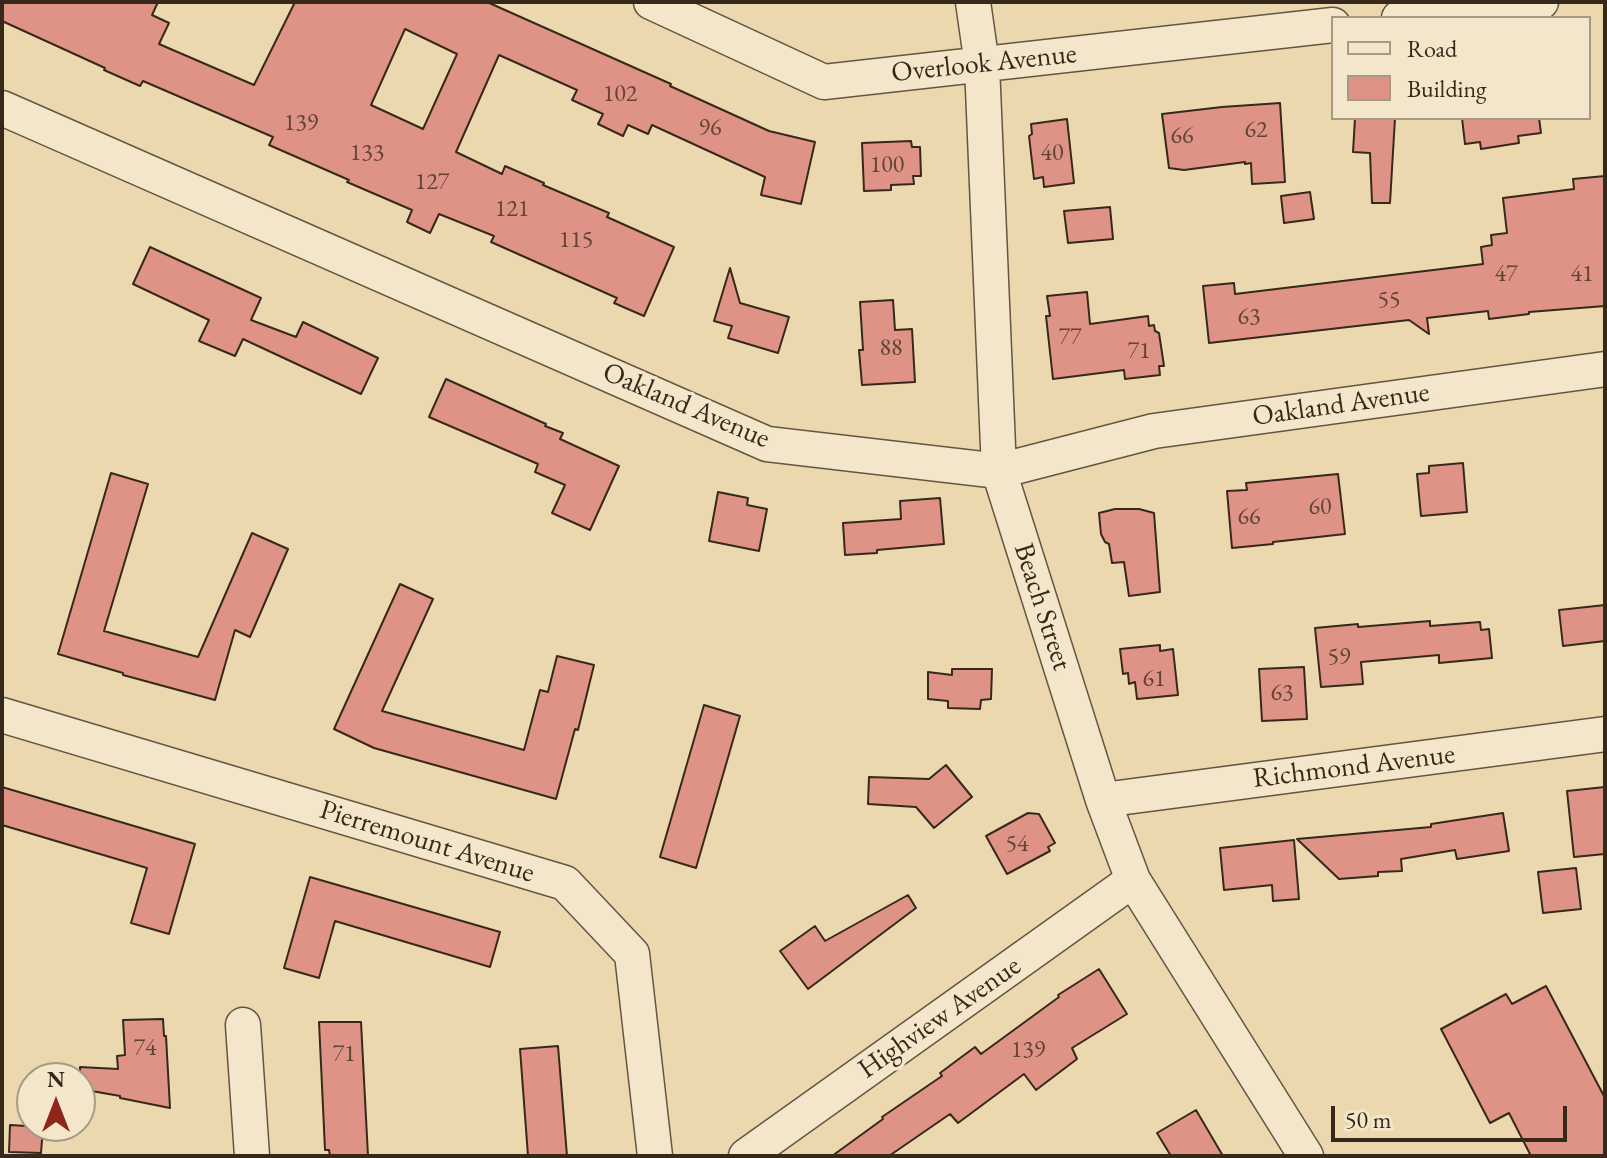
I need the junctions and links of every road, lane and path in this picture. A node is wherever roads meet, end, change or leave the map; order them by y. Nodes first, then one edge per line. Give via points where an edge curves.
1 (651, 2) edge
2 (973, 2) edge
3 (1541, 2) edge
4 (1417, 16) edge
5 (1331, 25) edge
6 (982, 65) junction
7 (2, 108) edge
8 (1605, 369) edge
9 (999, 471) junction
10 (2, 715) edge
11 (1605, 734) edge
12 (1103, 800) junction
13 (1133, 880) junction
14 (243, 1025) dead end
15 (252, 1156) edge
16 (655, 1156) edge
17 (746, 1156) edge
18 (1306, 1156) edge

1 - 6 street, Overlook Avenue via 824,82
2 - 6 street, Beach Street
3 - 4 street
5 - 6 street, Overlook Avenue
6 - 9 street, Beach Street
7 - 9 street, Oakland Avenue via 767,444
8 - 9 street, Oakland Avenue via 1154,431
9 - 12 street, Beach Street
10 - 16 street, Pierremount Avenue via 565,883 632,954
11 - 12 street, Richmond Avenue
12 - 13 street, Beach Street
13 - 17 street, Highview Avenue
13 - 18 street, Beach Street
14 - 15 street

